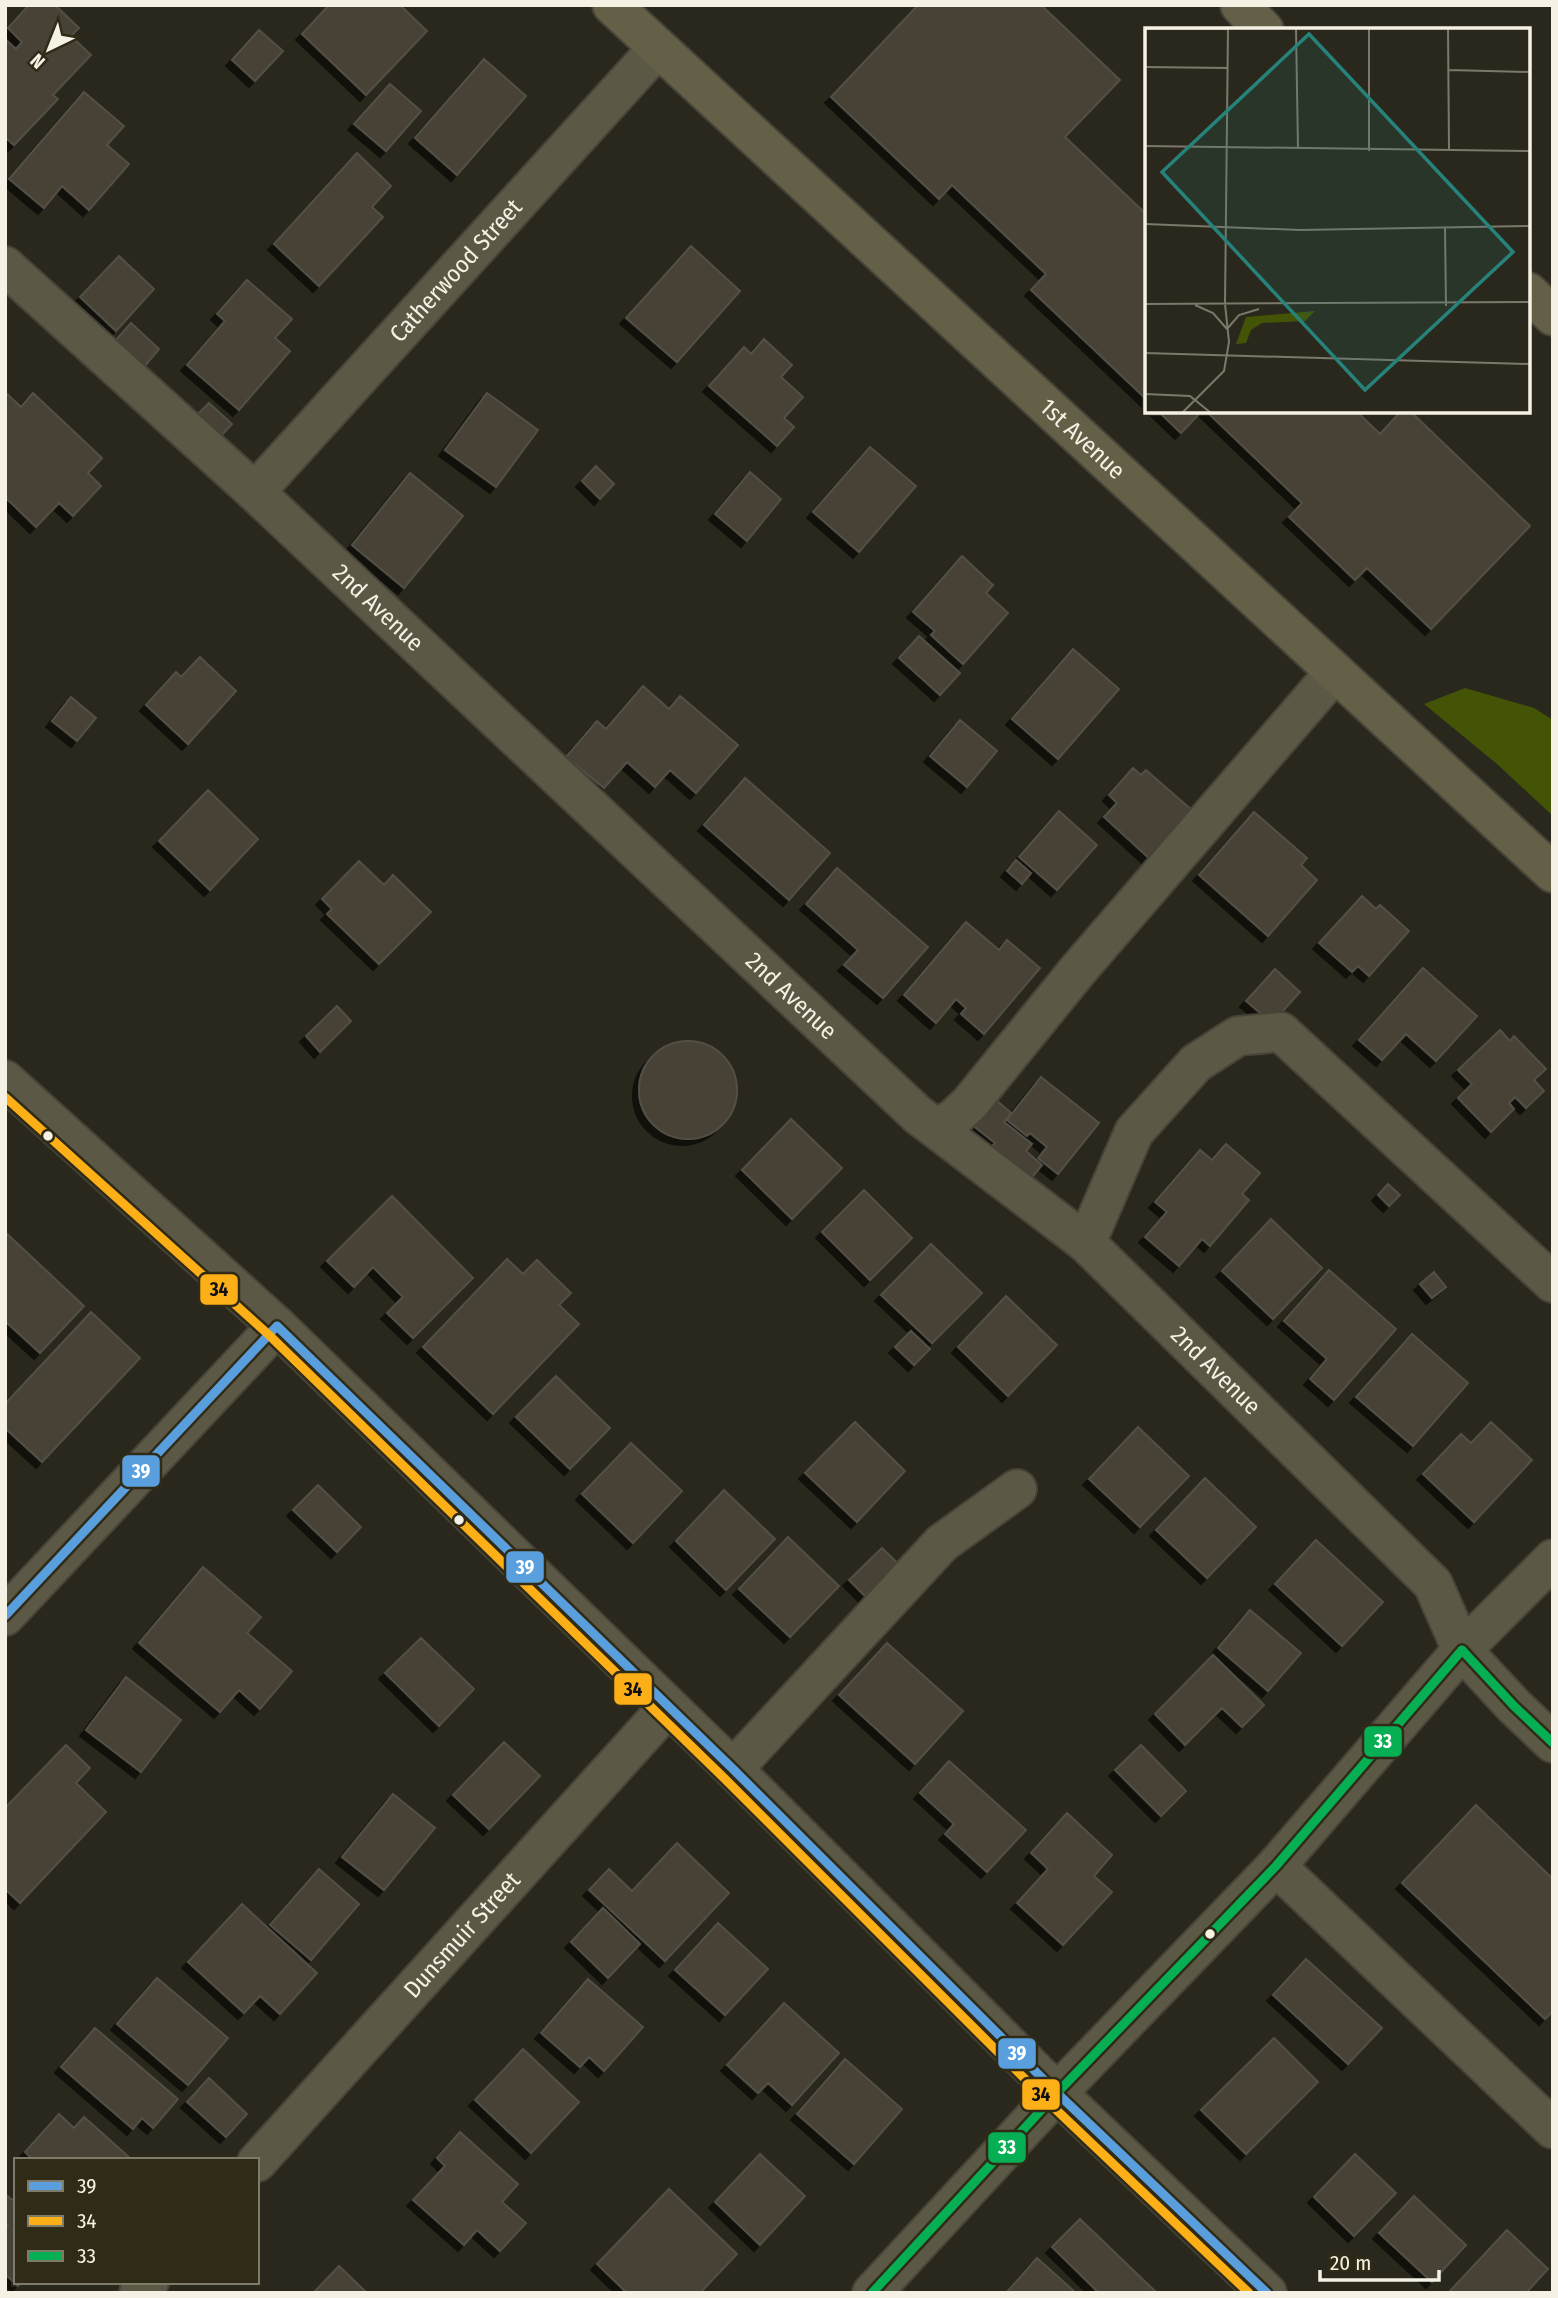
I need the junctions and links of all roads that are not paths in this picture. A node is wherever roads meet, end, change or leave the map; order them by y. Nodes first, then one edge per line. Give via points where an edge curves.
1 (612, 5) edge
2 (1240, 5) edge
3 (1263, 28) edge
4 (658, 48) junction
5 (5, 267) edge
6 (1530, 294) edge
7 (1553, 316) edge
8 (255, 492) junction
9 (1335, 671) junction
10 (1553, 873) edge
11 (5, 1080) edge
12 (928, 1122) junction
13 (1086, 1243) junction
14 (1553, 1283) edge
15 (277, 1326) junction
16 (1017, 1489) dead end
17 (1553, 1559) edge
18 (5, 1616) edge
19 (1462, 1650) junction
20 (668, 1707) junction
21 (1553, 1743) edge
22 (733, 1769) junction
23 (1276, 1866) junction
24 (1057, 2093) junction
25 (1553, 2129) edge
26 (259, 2160) edge
27 (872, 2293) edge
28 (1267, 2293) edge

1 - 4 main road, 1st Avenue
2 - 3 main road
4 - 8 street, Catherwood Street
4 - 9 main road, 1st Avenue
5 - 8 street, 2nd Avenue
6 - 7 main road
8 - 12 street, 2nd Avenue
9 - 10 main road, 1st Avenue
9 - 12 street via 970,1103 954,1118
11 - 15 street
12 - 13 street, 2nd Avenue
13 - 14 street via 1134,1132 1196,1063 1238,1036 1281,1032
13 - 19 street, 2nd Avenue via 1433,1584
15 - 18 street
15 - 20 street
16 - 22 street via 942,1543
17 - 19 street
19 - 21 street, 2nd Avenue
19 - 23 street
20 - 22 street
20 - 26 street, Dunsmuir Street
22 - 24 street
23 - 24 street
23 - 25 street
24 - 27 street
24 - 28 street

